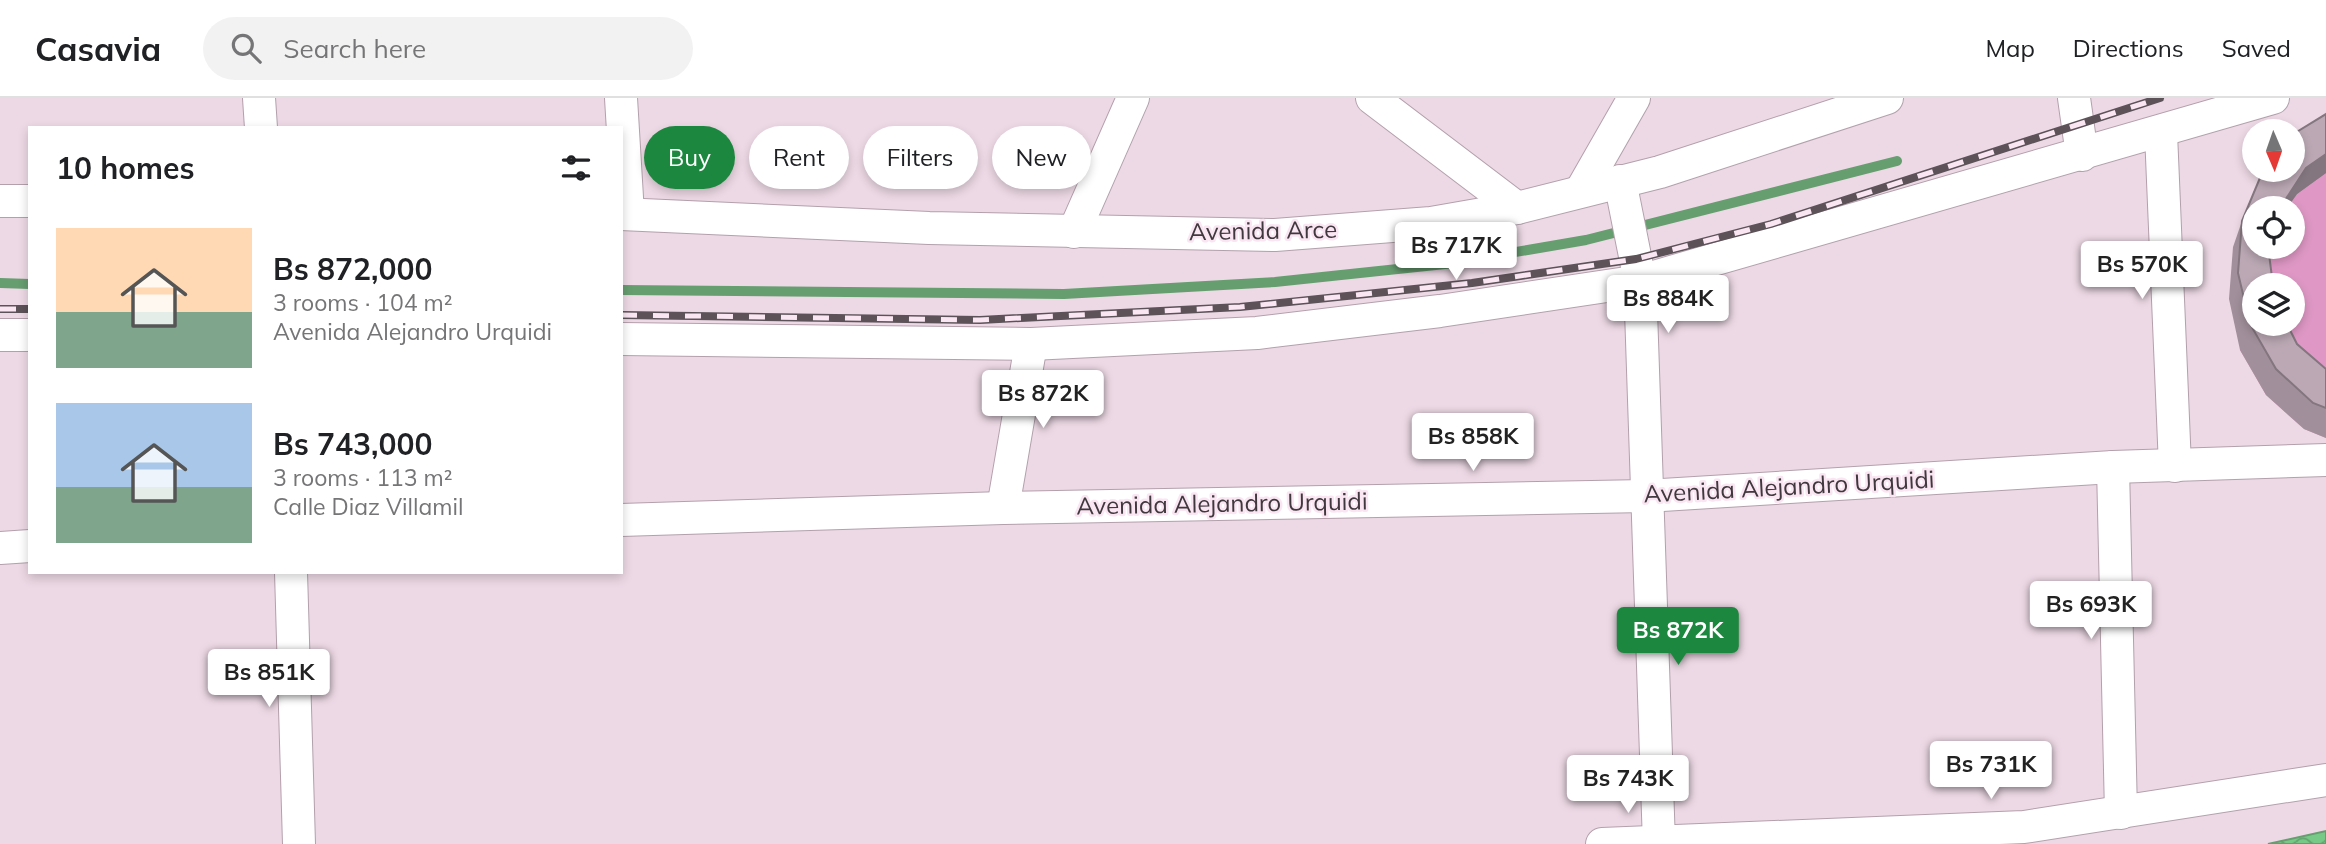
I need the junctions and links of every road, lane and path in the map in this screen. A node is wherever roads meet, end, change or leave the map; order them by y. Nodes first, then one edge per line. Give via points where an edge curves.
1 (260, 98) edge
2 (1133, 98) edge
3 (1372, 98) edge
4 (1634, 98) edge
5 (1887, 98) edge
6 (2074, 98) edge
7 (2273, 98) edge
8 (627, 105) edge
9 (261, 126) edge
10 (2161, 133) junction
11 (2082, 155) junction
12 (1620, 181) junction
13 (1582, 189) junction
14 (0, 201) edge
15 (28, 201) edge
16 (1517, 208) junction
17 (624, 214) edge
18 (1074, 232) junction
19 (1640, 281) junction
20 (0, 335) edge
21 (28, 335) edge
22 (623, 339) edge
23 (1031, 344) junction
24 (2326, 460) edge
25 (2175, 466) junction
26 (2113, 467) junction
27 (1646, 496) junction
28 (1003, 508) junction
29 (623, 520) edge
30 (28, 546) edge
31 (0, 548) edge
32 (291, 574) edge
33 (2326, 780) edge
34 (2121, 813) junction
35 (1658, 842) edge
36 (299, 844) edge
37 (1602, 844) edge

1 - 9 street
2 - 18 street
3 - 16 street
4 - 13 street
5 - 12 street, Avenida Arce
6 - 11 street
7 - 10 street
8 - 17 street
10 - 11 street
10 - 25 street
11 - 19 street
12 - 13 street, Avenida Arce
12 - 19 street
13 - 16 street, Avenida Arce
14 - 15 street
16 - 18 street, Avenida Arce via 1431,223 1275,235
17 - 18 street, Avenida Arce
19 - 23 street via 1257,333
19 - 27 street
20 - 21 street
22 - 23 street
23 - 28 street
24 - 25 street, Avenida Alejandro Urquidi
25 - 26 street, Avenida Alejandro Urquidi
26 - 27 street, Avenida Alejandro Urquidi
26 - 34 street
27 - 28 street, Avenida Alejandro Urquidi
27 - 35 street
28 - 29 street, Avenida Alejandro Urquidi
30 - 31 street
32 - 36 street
33 - 34 street
34 - 35 street via 2024,827
35 - 37 street

